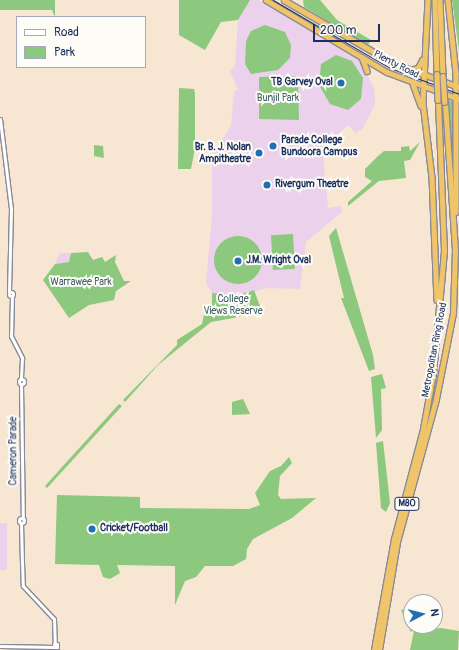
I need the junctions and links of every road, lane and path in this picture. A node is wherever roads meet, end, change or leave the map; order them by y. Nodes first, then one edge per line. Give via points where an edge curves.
1 (266, 0) edge
2 (284, 0) edge
3 (428, 0) edge
4 (435, 0) edge
5 (440, 0) edge
6 (448, 0) edge
7 (306, 13) junction
8 (302, 20) junction
9 (453, 34) junction
10 (425, 46) junction
11 (362, 57) junction
12 (378, 66) junction
13 (408, 70) junction
14 (424, 75) junction
15 (459, 76) edge
16 (413, 84) junction
17 (457, 85) edge
18 (423, 90) junction
19 (457, 102) edge
20 (0, 119) edge
21 (427, 133) junction
22 (456, 250) junction
23 (438, 316) junction
24 (0, 646) edge
25 (374, 650) edge
26 (379, 650) edge

1 - 8 highway, Plenty Road
2 - 7 highway, Plenty Road
3 - 10 highway
4 - 23 highway, Metropolitan Ring Road / M80, bridge via 444,251
5 - 22 highway, Metropolitan Ring Road / M80, bridge
6 - 9 highway
7 - 8 highway
7 - 13 highway, Plenty Road
8 - 11 highway, Plenty Road
9 - 15 highway
9 - 17 highway
10 - 13 highway via 418,68
10 - 14 highway
11 - 12 highway, Plenty Road
11 - 12 highway via 368,72 370,68
12 - 16 highway, Plenty Road
13 - 14 highway, Plenty Road
14 - 17 highway, Plenty Road
14 - 18 highway
16 - 18 highway, Plenty Road
16 - 21 highway
17 - 19 highway
18 - 19 highway, Plenty Road
18 - 21 highway
19 - 22 highway
20 - 24 street, Cameron Parade via 11,209 11,336 21,356 22,371 21,580 28,592 52,614 56,633 55,645
21 - 23 highway
22 - 26 highway, Metropolitan Ring Road / M80 via 453,308 447,345 397,542
23 - 25 highway, Metropolitan Ring Road / M80 via 427,411 395,535

